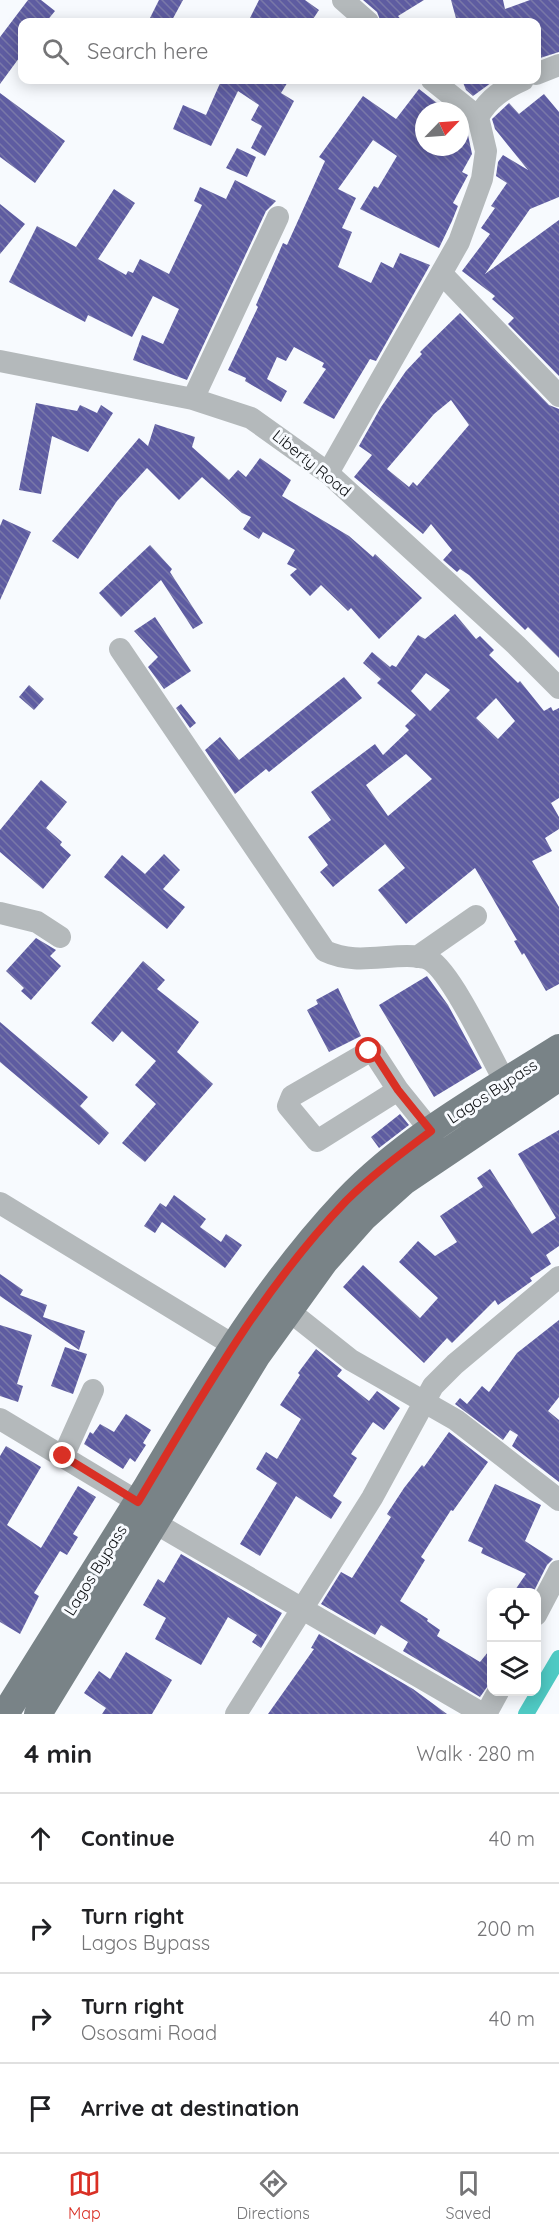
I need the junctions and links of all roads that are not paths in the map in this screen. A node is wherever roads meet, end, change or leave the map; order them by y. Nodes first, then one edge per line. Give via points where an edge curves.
1 (559, 65) edge
2 (541, 72) edge
3 (437, 84) edge
4 (515, 84) edge
5 (478, 117) junction
6 (278, 217) dead end
7 (442, 274) junction
8 (0, 360) edge
9 (559, 396) edge
10 (193, 399) junction
11 (328, 473) junction
12 (120, 649) dead end
13 (559, 688) edge
14 (0, 913) edge
15 (476, 916) dead end
16 (60, 937) dead end
17 (417, 957) junction
18 (559, 1047) edge
19 (559, 1077) edge
20 (505, 1082) junction
21 (398, 1090) junction
22 (431, 1131) junction
23 (0, 1203) edge
24 (559, 1277) edge
25 (288, 1310) junction
26 (233, 1345) junction
27 (93, 1390) dead end
28 (424, 1404) junction
29 (0, 1419) edge
30 (63, 1456) junction
31 (559, 1500) edge
32 (146, 1512) junction
33 (559, 1571) edge
34 (541, 1607) edge
35 (302, 1608) junction
36 (495, 1696) edge
37 (9, 1709) edge
38 (38, 1714) edge
39 (236, 1714) edge
40 (484, 1714) edge

1 - 2 street
3 - 5 street
4 - 5 street via 485,103
5 - 7 street via 486,151 482,179 459,242
6 - 10 street
7 - 9 street
7 - 11 street
8 - 10 street, Liberty Road
10 - 11 street, Liberty Road via 251,418
11 - 13 street, Liberty Road
12 - 17 street via 325,951 339,958 361,960
14 - 16 street via 37,922
15 - 17 street
17 - 20 street via 430,960 451,985
18 - 20 main road, Lagos Bypass
19 - 25 main road, Lagos Bypass via 403,1182 350,1232
20 - 22 main road, Lagos Bypass
21 - 21 street via 369,1051 292,1096 288,1106 317,1141
21 - 22 street
22 - 26 main road, Lagos Bypass via 347,1200 305,1247
23 - 26 street
24 - 28 street via 455,1364 434,1386
25 - 28 street via 351,1360
25 - 32 main road, Lagos Bypass
26 - 32 main road, Lagos Bypass
27 - 30 street
28 - 31 street via 456,1420
28 - 35 street via 372,1498
29 - 30 street
30 - 32 street
32 - 35 street
32 - 37 main road, Lagos Bypass
32 - 38 main road, Lagos Bypass
33 - 34 street
35 - 39 street
35 - 40 street
36 - 40 street

